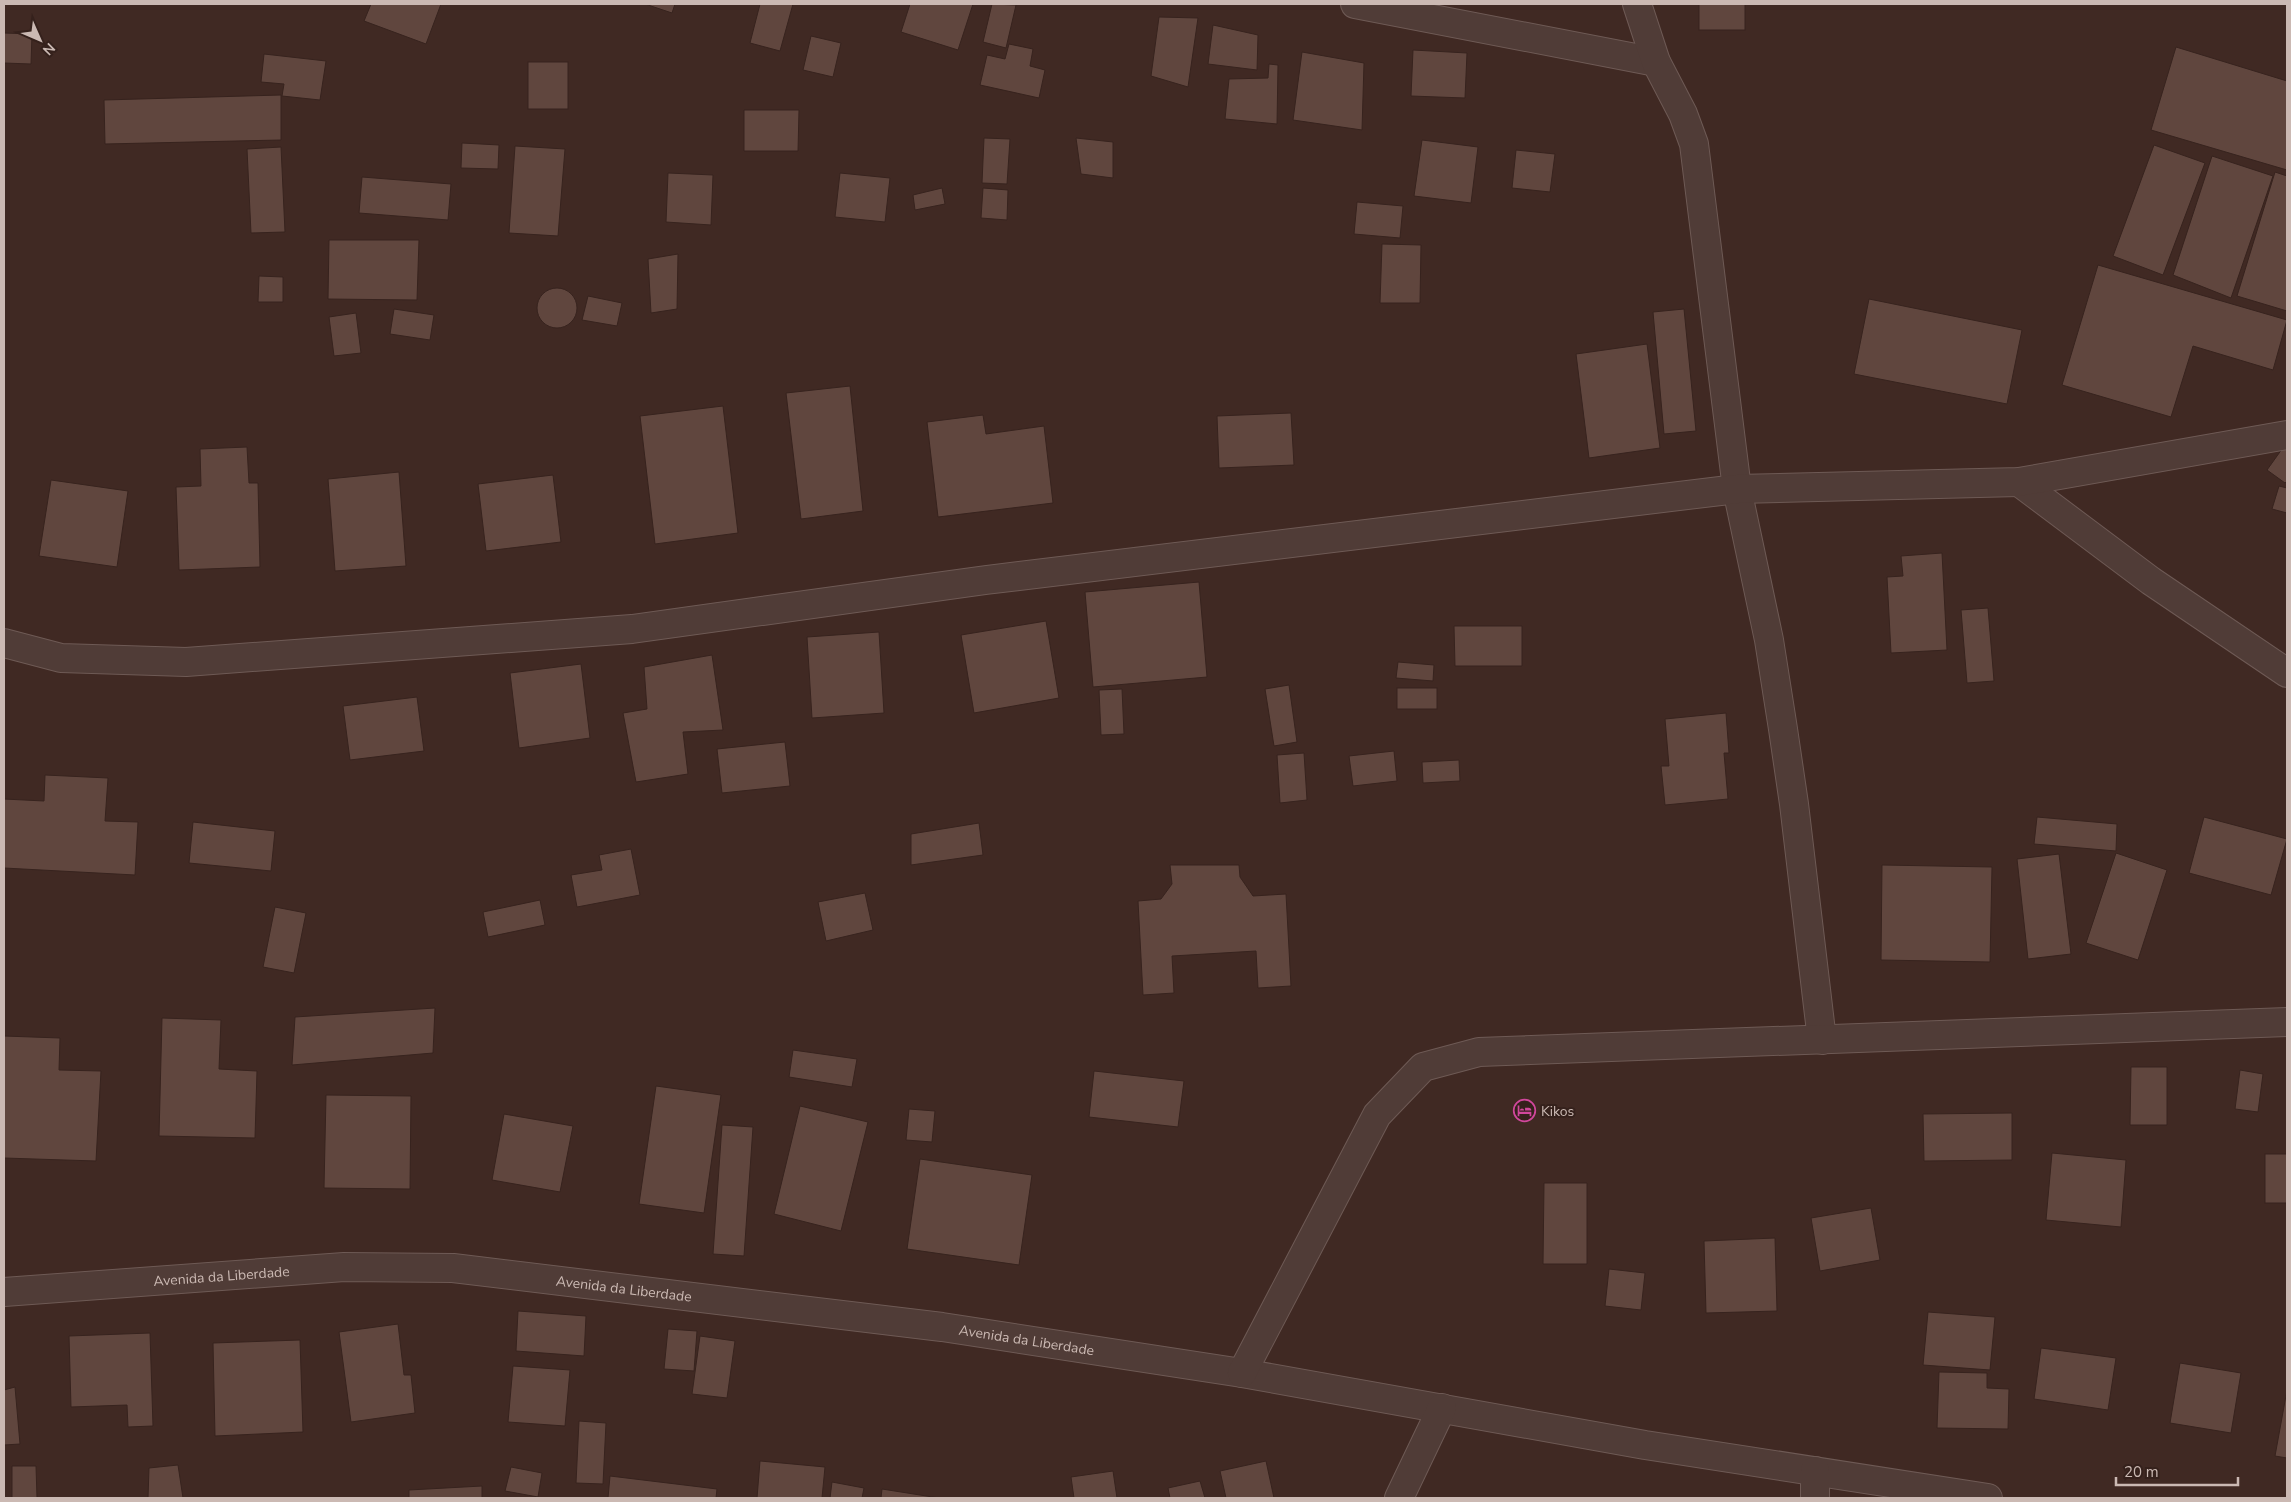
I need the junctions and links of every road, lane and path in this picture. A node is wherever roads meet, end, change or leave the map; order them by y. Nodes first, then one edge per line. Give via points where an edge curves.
1 (1355, 4) edge
2 (1637, 4) edge
3 (1656, 62) junction
4 (2287, 435) edge
5 (2019, 482) junction
6 (1737, 489) junction
7 (4, 643) edge
8 (2287, 673) edge
9 (2287, 1022) edge
10 (1822, 1040) junction
11 (4, 1292) edge
12 (1242, 1373) junction
13 (1442, 1408) junction
14 (1815, 1471) junction
15 (1399, 1498) edge
16 (1815, 1498) edge
17 (1988, 1498) edge

1 - 3 street
2 - 3 street
3 - 6 street via 1694,144
4 - 5 street
5 - 6 street
5 - 8 street via 2151,581
6 - 7 street via 986,580 632,629 186,662 61,658
6 - 10 street via 1769,640 1783,729
9 - 10 street
10 - 12 street via 1479,1052 1423,1067 1377,1115
11 - 12 street, Avenida da Liberdade via 344,1267 453,1268 942,1327
12 - 13 street, Avenida da Liberdade
13 - 14 street, Avenida da Liberdade via 1645,1445
13 - 15 street
14 - 16 street
14 - 17 street, Avenida da Liberdade

